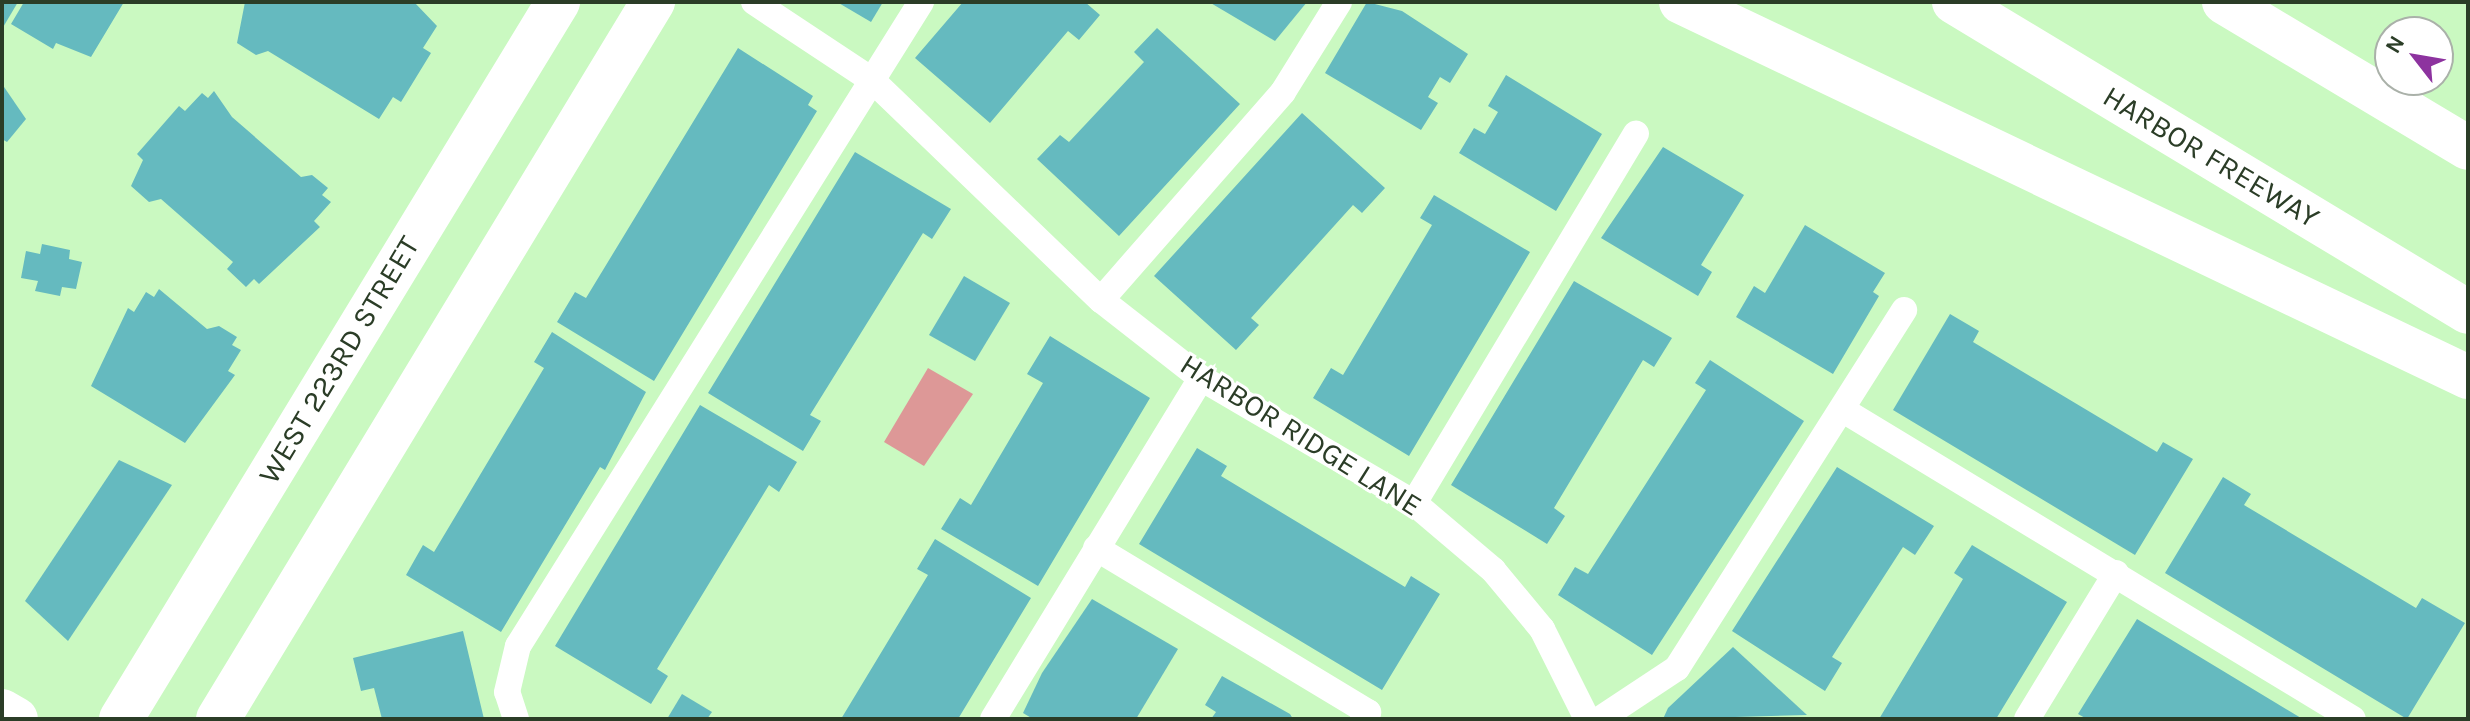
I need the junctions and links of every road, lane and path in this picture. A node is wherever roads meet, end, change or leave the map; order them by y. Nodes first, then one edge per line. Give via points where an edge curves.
1 (558, 2) edge
2 (653, 2) edge
3 (754, 2) edge
4 (921, 2) edge
5 (1339, 2) edge
6 (1681, 2) edge
7 (1954, 2) edge
8 (2224, 2) edge
9 (872, 80) junction
10 (1636, 134) dead end
11 (2468, 148) edge
12 (1101, 300) junction
13 (1904, 310) dead end
14 (2468, 312) edge
15 (2468, 377) edge
16 (1201, 378) junction
17 (1843, 410) junction
18 (1414, 503) junction
19 (1096, 548) junction
20 (2116, 573) junction
21 (2, 711) edge
22 (16, 719) edge
23 (121, 719) edge
24 (218, 719) edge
25 (516, 719) edge
26 (993, 719) edge
27 (1363, 719) edge
28 (1587, 719) edge
29 (1600, 719) edge
30 (2027, 719) edge
31 (2353, 719) edge

1 - 23 main road, WEST 223RD STREET
2 - 24 main road
3 - 9 lane, HARBOR RIDGE LANE
4 - 9 lane
5 - 12 lane via 1283,92
6 - 15 main road
7 - 14 main road, HARBOR FREEWAY
8 - 11 main road
9 - 12 lane, HARBOR RIDGE LANE
9 - 25 lane via 518,646 507,692
10 - 18 lane
12 - 16 lane, HARBOR RIDGE LANE
13 - 17 lane
16 - 18 lane, HARBOR RIDGE LANE
16 - 19 lane
17 - 20 lane
17 - 29 lane via 1677,668
18 - 28 lane, HARBOR RIDGE LANE via 1493,570 1542,629
19 - 26 lane
19 - 27 lane via 1368,712
20 - 30 lane
20 - 31 lane
21 - 22 main road

